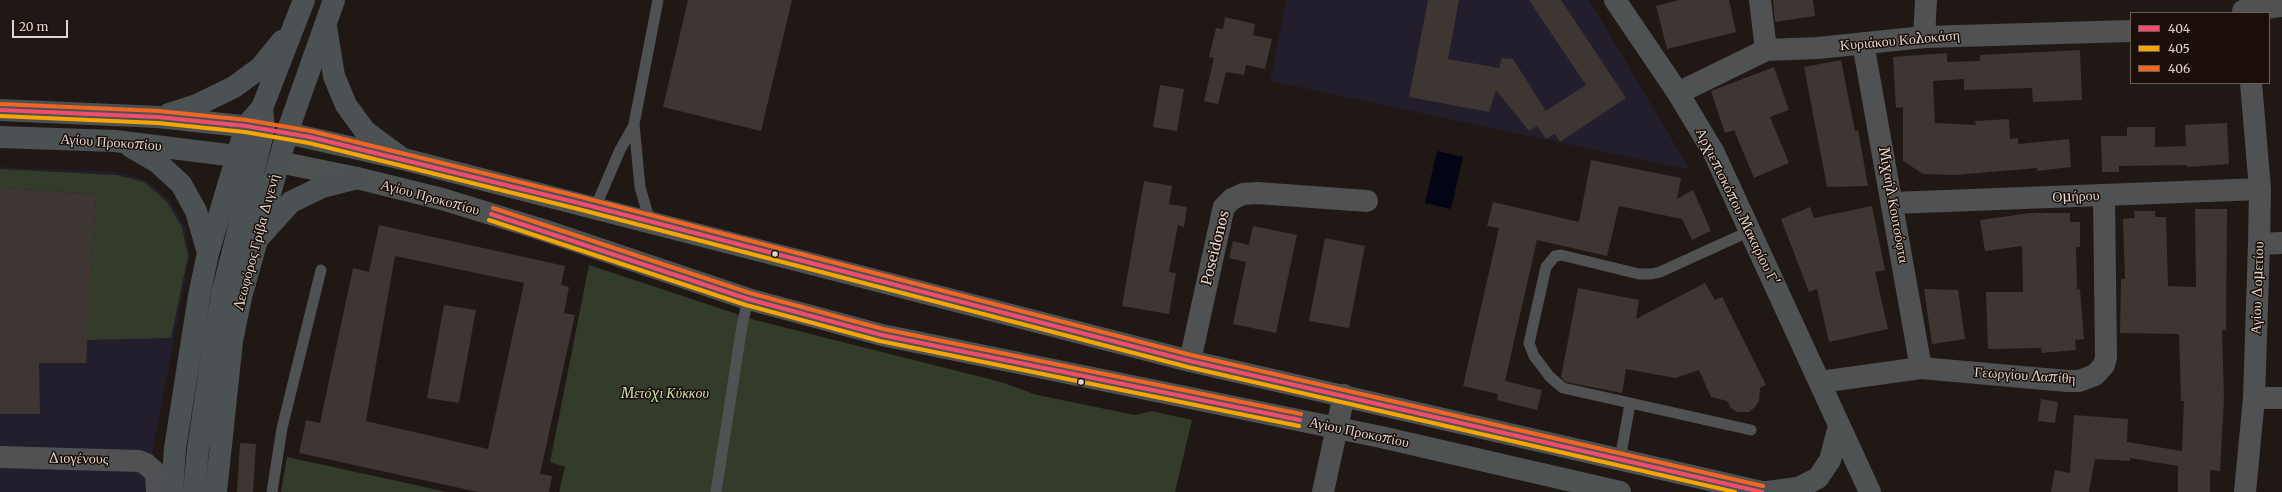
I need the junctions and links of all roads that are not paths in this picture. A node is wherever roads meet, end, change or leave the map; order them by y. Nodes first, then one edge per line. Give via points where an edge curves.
1 (658, 0) edge
2 (1615, 0) edge
3 (1760, 0) edge
4 (1926, 0) edge
5 (2282, 6) edge
6 (301, 8) edge
7 (2243, 8) edge
8 (330, 10) edge
9 (2130, 31) edge
10 (1924, 37) junction
11 (1863, 43) junction
12 (1766, 50) junction
13 (2251, 84) edge
14 (1678, 93) junction
15 (0, 110) edge
16 (158, 117) junction
17 (257, 121) junction
18 (634, 124) junction
19 (286, 132) junction
20 (0, 137) edge
21 (115, 141) junction
22 (247, 158) junction
23 (403, 159) junction
24 (279, 162) junction
25 (357, 178) junction
26 (2260, 189) junction
27 (2104, 196) junction
28 (1367, 201) dead end
29 (1893, 203) junction
30 (595, 208) junction
31 (650, 222) junction
32 (1750, 231) junction
33 (255, 242) junction
34 (2282, 243) edge
35 (2260, 244) junction
36 (208, 253) junction
37 (321, 270) dead end
38 (748, 299) junction
39 (1190, 361) junction
40 (1921, 368) junction
41 (1820, 382) junction
42 (1344, 395) junction
43 (2254, 398) junction
44 (2282, 398) edge
45 (1630, 404) junction
46 (1839, 426) junction
47 (1336, 428) junction
48 (1751, 430) dead end
49 (0, 457) edge
50 (1620, 459) junction
51 (157, 492) edge
52 (172, 492) edge
53 (194, 492) edge
54 (216, 492) edge
55 (272, 492) edge
56 (716, 492) edge
57 (1323, 492) edge
58 (1620, 492) edge
59 (1762, 492) edge
60 (1767, 492) edge
61 (1870, 492) edge
62 (2245, 492) edge

1 - 18 lane
2 - 14 main road, Αρχιεπισκόπου Μακαρίου Γ'
3 - 12 street
4 - 10 street
5 - 7 street
6 - 16 main road via 269,57 234,88 197,105
6 - 17 main road, Λεωφόρος Γρίβα Διγενή
8 - 19 main road, Λεωφόρος Γρίβα Διγενή
8 - 23 main road via 334,76 346,105 365,130
9 - 10 street, Κυριάκου Κολοκάση
10 - 11 street, Κυριάκου Κολοκάση
11 - 12 street, Κυριάκου Κολοκάση
11 - 29 street, Μιχαήλ Κουτσόφτα
12 - 14 street, Κυριάκου Κολοκάση
13 - 26 street, Αγίου Δομετίου
14 - 32 main road, Αρχιεπισκόπου Μακαρίου Γ' via 1714,153
15 - 16 main road, Αγίου Προκοπίου
16 - 17 main road, Αγίου Προκοπίου
17 - 19 main road, Αγίου Προκοπίου
17 - 22 main road, Λεωφόρος Γρίβα Διγενή
18 - 30 lane
18 - 31 lane via 640,187
19 - 23 main road, Αγίου Προκοπίου
19 - 24 main road, Λεωφόρος Γρίβα Διγενή
20 - 21 main road, Αγίου Προκοπίου
21 - 22 main road, Αγίου Προκοπίου
21 - 36 main road via 157,162 181,184 196,211
22 - 24 main road, Αγίου Προκοπίου
22 - 36 main road, Λεωφόρος Γρίβα Διγενή
22 - 53 main road, Λεωφόρος Γρίβα Διγενή via 221,301
23 - 30 main road, Αγίου Προκοπίου
24 - 25 main road, Αγίου Προκοπίου
24 - 33 main road, Λεωφόρος Γρίβα Διγενή
25 - 33 main road via 322,187 291,202
25 - 38 main road, Αγίου Προκοπίου via 442,199
26 - 27 street, Ομήρου
26 - 35 street, Αγίου Δομετίου
27 - 29 street, Ομήρου
27 - 40 street, Γεωργίου Λαπίθη via 2106,357 2101,369 2086,379 2067,381
28 - 39 street, Poseidonos via 1257,193 1243,194 1232,199 1224,207
29 - 40 street, Μιχαήλ Κουτσόφτα
30 - 31 main road, Αγίου Προκοπίου
31 - 39 main road, Αγίου Προκοπίου
32 - 41 main road, Αρχιεπισκόπου Μακαρίου Γ'
32 - 45 lane via 1651,274 1639,274 1561,255 1554,256 1549,261 1530,335 1530,349 1550,377 1563,388
33 - 54 main road, Λεωφόρος Γρίβα Διγενή via 240,297 232,341
34 - 35 street
35 - 43 street, Αγίου Δομετίου
36 - 52 main road, Λεωφόρος Γρίβα Διγενή via 175,448
37 - 55 lane via 282,428
38 - 47 main road, Αγίου Προκοπίου via 882,335
38 - 56 lane
39 - 42 main road, Αγίου Προκοπίου
40 - 41 street, Γεωργίου Λαπίθη
41 - 46 main road, Αρχιεπισκόπου Μακαρίου Γ'
42 - 47 street
42 - 50 main road, Αγίου Προκοπίου
43 - 44 street
43 - 62 street, Αγίου Δομετίου
45 - 48 lane
45 - 50 lane
46 - 60 main road via 1830,460 1818,478 1798,488
46 - 61 main road
47 - 57 street
47 - 58 main road, Αγίου Προκοπίου
49 - 51 street, Διογένους via 130,460 146,464 153,469 157,476
50 - 59 main road, Αγίου Προκοπίου

